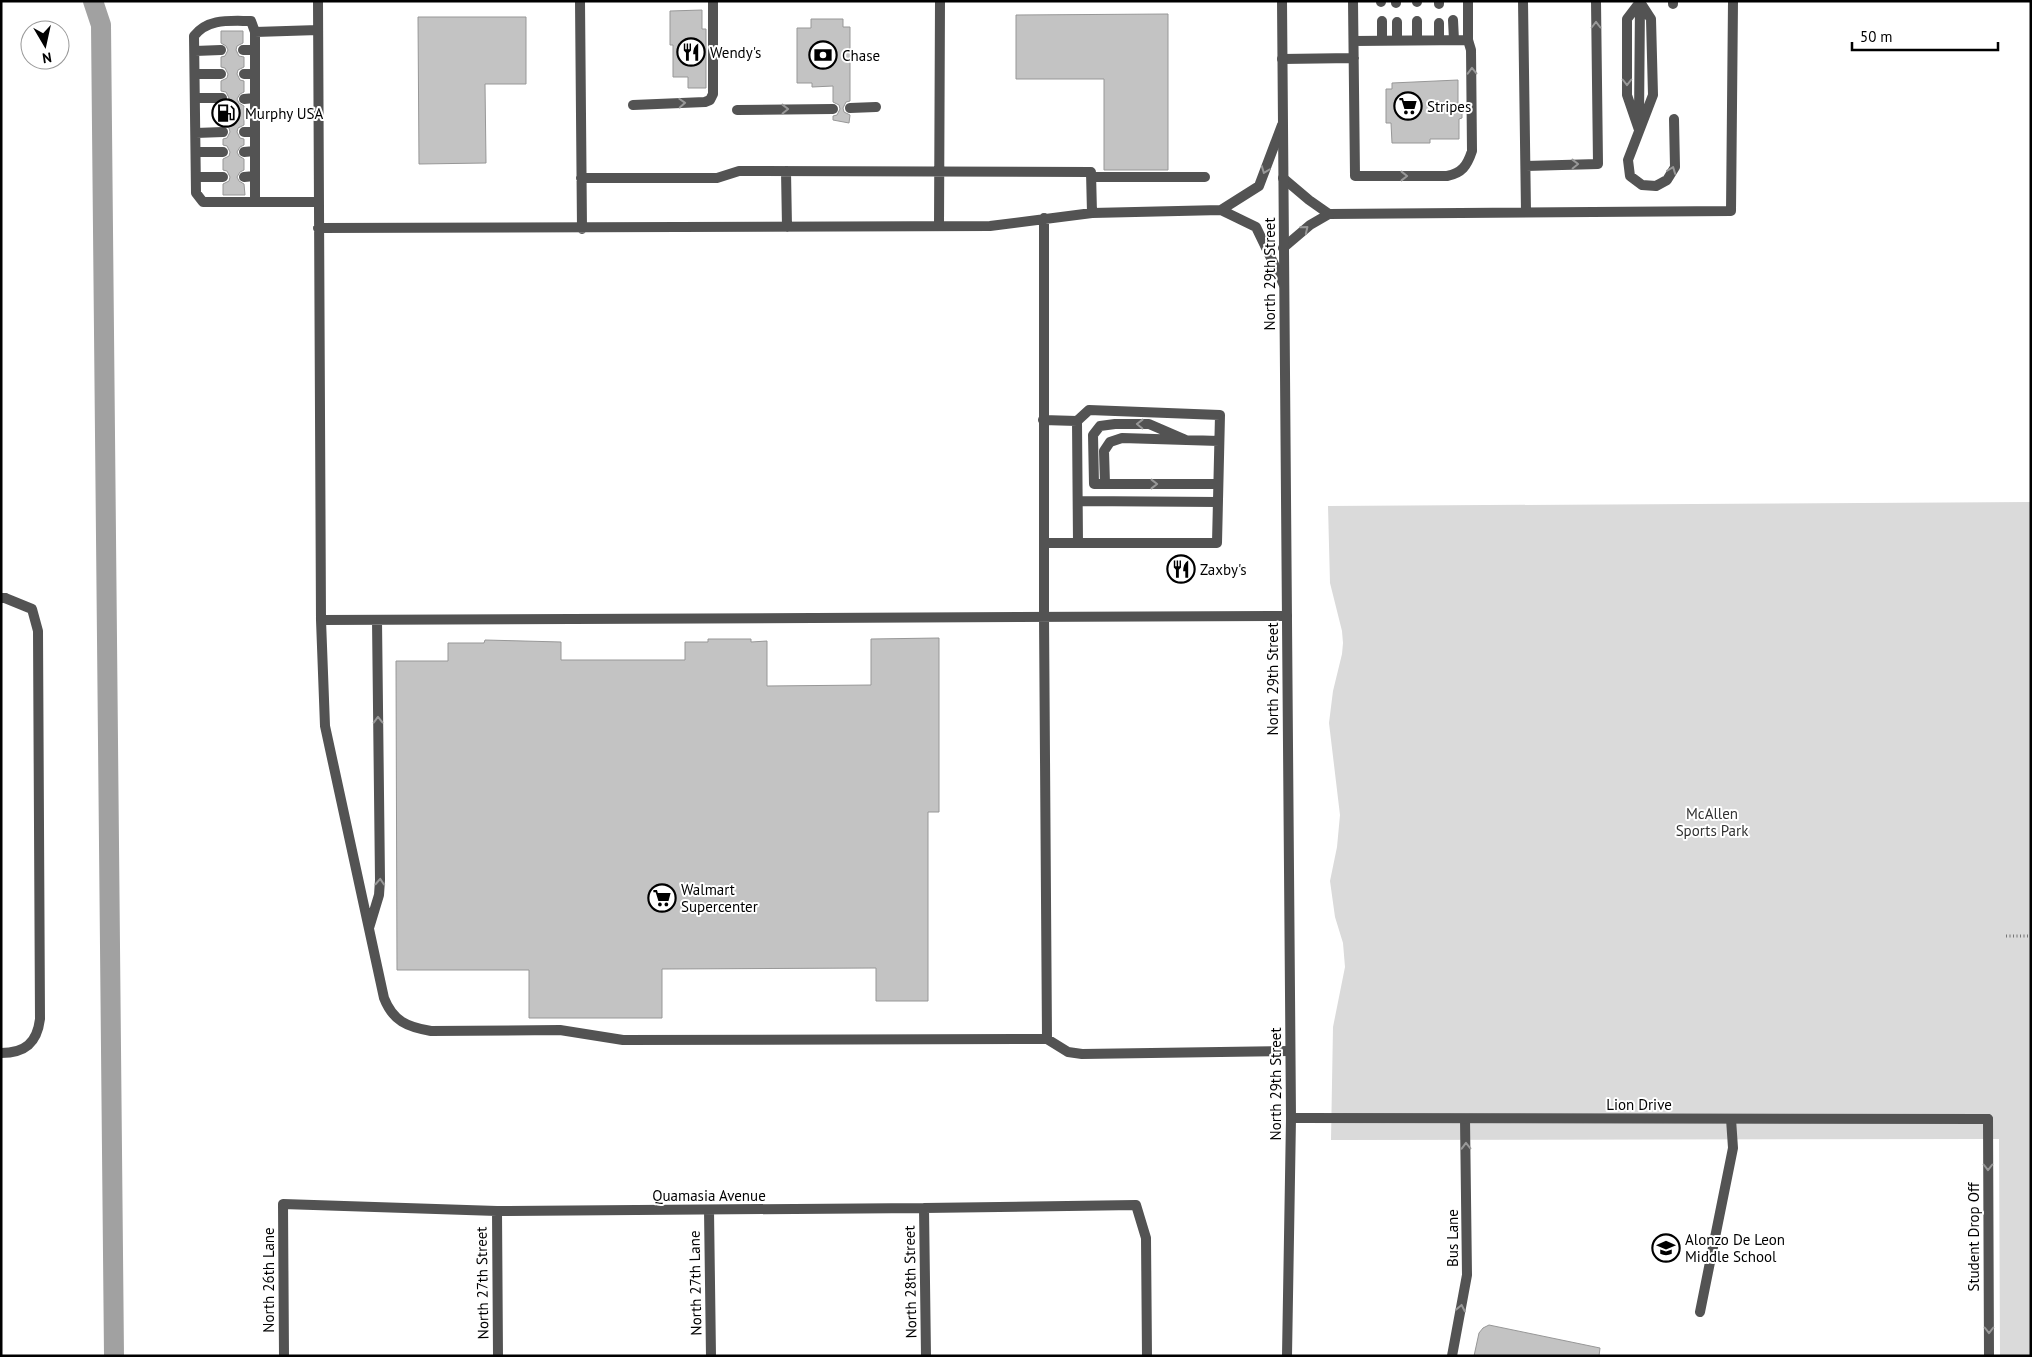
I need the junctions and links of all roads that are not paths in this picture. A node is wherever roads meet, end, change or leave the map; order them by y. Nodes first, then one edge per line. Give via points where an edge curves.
1 (318, 1) edge
2 (580, 1) edge
3 (713, 1) edge
4 (940, 1) edge
5 (1282, 1) edge
6 (1353, 1) edge
7 (1468, 1) edge
8 (1523, 1) edge
9 (1596, 1) edge
10 (1732, 1) edge
11 (1640, 2) edge
12 (1453, 20) dead end
13 (1382, 21) dead end
14 (1417, 21) dead end
15 (1396, 22) dead end
16 (1439, 23) dead end
17 (318, 30) junction
18 (255, 32) junction
19 (1417, 40) junction
20 (1439, 40) junction
21 (1454, 40) junction
22 (1468, 40) junction
23 (1354, 41) junction
24 (1382, 41) junction
25 (1397, 41) junction
26 (221, 50) dead end
27 (244, 50) dead end
28 (255, 50) junction
29 (195, 51) junction
30 (1354, 58) junction
31 (1282, 59) junction
32 (195, 74) junction
33 (221, 74) dead end
34 (244, 74) dead end
35 (255, 74) junction
36 (195, 98) junction
37 (222, 98) dead end
38 (255, 98) junction
39 (244, 99) dead end
40 (633, 105) dead end
41 (876, 107) dead end
42 (850, 108) dead end
43 (833, 109) dead end
44 (737, 110) dead end
45 (1674, 118) dead end
46 (1282, 125) junction
47 (223, 132) dead end
48 (196, 133) junction
49 (196, 152) junction
50 (223, 152) dead end
51 (1526, 166) junction
52 (786, 171) junction
53 (939, 171) junction
54 (196, 177) junction
55 (223, 177) dead end
56 (1091, 177) junction
57 (1205, 177) dead end
58 (581, 178) junction
59 (1283, 178) junction
60 (255, 202) junction
61 (318, 202) junction
62 (1221, 210) junction
63 (1526, 212) junction
64 (1092, 213) junction
65 (1329, 214) junction
66 (1044, 218) junction
67 (939, 226) junction
68 (787, 227) junction
69 (318, 228) junction
70 (582, 229) junction
71 (1283, 248) junction
72 (1284, 285) junction
73 (1043, 420) junction
74 (1077, 421) junction
75 (1186, 440) junction
76 (1219, 441) junction
77 (1105, 484) junction
78 (1218, 484) junction
79 (1078, 501) junction
80 (1218, 502) junction
81 (1044, 543) junction
82 (1078, 543) junction
83 (3, 598) edge
84 (1287, 616) junction
85 (1044, 617) junction
86 (321, 620) junction
87 (377, 620) junction
88 (369, 930) junction
89 (1047, 1039) junction
90 (1290, 1051) junction
91 (1, 1053) edge
92 (1291, 1118) junction
93 (1466, 1118) junction
94 (1988, 1118) joint
95 (1731, 1119) junction
96 (283, 1204) joint
97 (924, 1208) junction
98 (496, 1210) junction
99 (709, 1210) junction
100 (1700, 1312) dead end
101 (284, 1356) edge
102 (498, 1356) edge
103 (711, 1356) edge
104 (926, 1356) edge
105 (1147, 1356) edge
106 (1287, 1356) edge
107 (1452, 1356) edge
108 (1989, 1356) edge

1 - 17 street
2 - 58 street
40 -> 3 street via 710,100 713,94
4 - 53 street
5 - 31 street, North 29th Street
6 - 23 street
7 - 22 street
8 - 51 street
51 -> 9 street via 1598,164
10 - 63 street via 1731,210
11 -> 45 street via 1639,130 1628,160 1630,176 1642,186 1656,186 1667,180 1675,167
12 - 21 street
13 - 24 street
14 - 19 street
15 - 25 street
16 - 20 street
17 - 18 street
17 - 61 street
18 - 28 street
18 - 29 street via 251,21 216,21 200,28 194,36
19 - 20 street
19 - 25 street
20 - 21 street
21 - 22 street
30 -> 22 street via 1355,176 1447,176 1457,174 1468,165 1472,151 1472,50
23 - 24 street
23 - 30 street
24 - 25 street
26 - 29 street
27 - 28 street
28 - 35 street
29 - 32 street
30 - 31 street
31 - 46 street, North 29th Street
32 - 33 street
32 - 36 street
34 - 35 street
35 - 38 street
36 - 37 street
36 - 48 street
38 - 39 street
38 - 60 street via 249,132 250,176
41 - 42 street
44 -> 43 street
46 - 59 street, North 29th Street
46 -> 62 street via 1259,186
47 - 48 street
48 - 49 street
49 - 50 street
49 - 54 street
51 - 63 street
52 - 53 street
52 - 58 street via 739,171 717,178
52 - 68 street
53 - 56 street via 1091,172
53 - 67 street
54 - 55 street
54 - 60 street via 196,193 203,202
56 - 57 street
56 - 64 street
58 - 70 street
59 - 65 street
59 - 71 street, North 29th Street
60 - 61 street
61 - 69 street
62 - 64 street
62 - 72 street via 1256,227
63 - 65 street
64 - 66 street
71 -> 65 street
66 - 67 street via 990,226
66 - 73 street
67 - 68 street
68 - 70 street
69 - 70 street
69 - 86 street
71 - 72 street, North 29th Street
72 - 84 street, North 29th Street
73 - 74 street
73 - 81 street
74 - 76 street via 1089,410 1220,415
74 - 79 street
75 - 76 street
75 - 77 street via 1122,438 1110,442 1104,451
75 -> 77 street via 1149,424 1100,426 1092,435 1094,484
76 - 78 street
77 -> 78 street
78 - 80 street
79 - 80 street
79 - 82 street
80 - 82 street via 1217,543
81 - 82 street
81 - 85 street
83 - 91 street via 32,610 38,630 40,1019 39,1032 33,1041 23,1049
84 - 85 street
84 - 90 street, North 29th Street
85 - 87 street
85 - 89 street
86 - 87 street
86 - 88 street via 323,716
88 -> 87 street via 380,880
88 - 89 street via 389,1011 398,1020 431,1031 560,1030 623,1040
89 - 90 street via 1068,1052 1082,1054
90 - 92 street, North 29th Street
92 - 93 street, Lion Drive
92 - 106 street, North 29th Street
93 - 95 street, Lion Drive
107 -> 93 street, Bus Lane via 1467,1275
94 - 95 street, Lion Drive
94 -> 108 street, Student Drop Off
95 - 100 street via 1733,1148
96 - 98 street, Quamasia Avenue
96 - 101 street, North 26th Lane
97 - 99 street, Quamasia Avenue
97 - 104 street, North 28th Street
97 - 105 street, Quamasia Avenue via 1136,1205 1146,1238
98 - 99 street, Quamasia Avenue
98 - 102 street, North 27th Street
99 - 103 street, North 27th Lane

